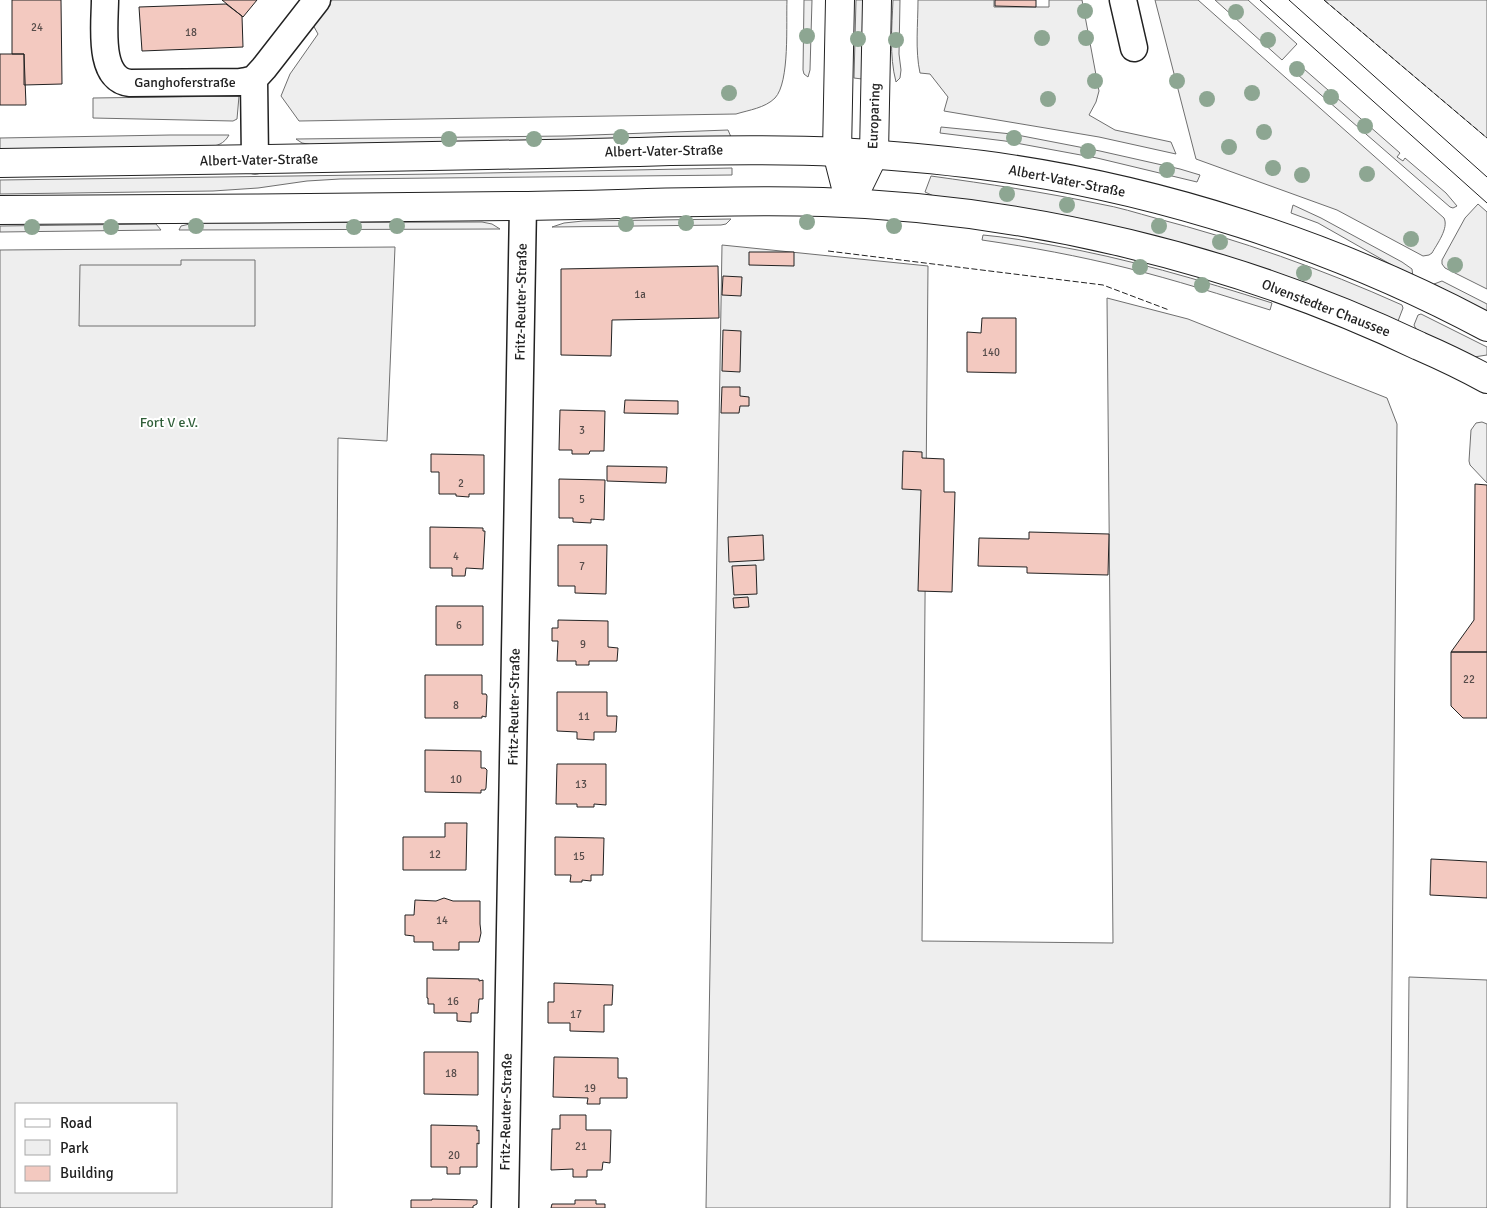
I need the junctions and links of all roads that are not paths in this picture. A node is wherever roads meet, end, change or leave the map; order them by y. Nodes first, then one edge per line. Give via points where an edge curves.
1 (106, 0) edge
2 (317, 0) edge
3 (840, 0) edge
4 (877, 0) edge
5 (1123, 0) edge
6 (1134, 48) dead end
7 (254, 78) junction
8 (837, 152) junction
9 (874, 154) junction
10 (255, 160) junction
11 (0, 163) edge
12 (850, 203) junction
13 (523, 206) junction
14 (0, 210) edge
15 (1487, 327) edge
16 (1487, 379) edge
17 (505, 1208) edge

1 - 7 street, Ganghoferstraße via 105,51 112,73 122,81 246,82
2 - 7 street
3 - 8 main road
4 - 9 main road, Europaring
5 - 6 street
7 - 10 street, Ganghoferstraße
8 - 9 main road, Albert-Vater-Straße
8 - 10 main road, Albert-Vater-Straße via 728,150
8 - 12 main road
9 - 12 main road, Europaring
9 - 15 main road, Albert-Vater-Straße via 986,165 1079,182 1195,210 1316,250 1419,293
10 - 11 main road, Albert-Vater-Straße
12 - 13 main road via 744,200
12 - 16 main road, Olvenstedter Chaussee via 946,211 1020,222 1160,252 1230,272 1330,307 1400,336
13 - 14 main road
13 - 17 street, Fritz-Reuter-Straße

